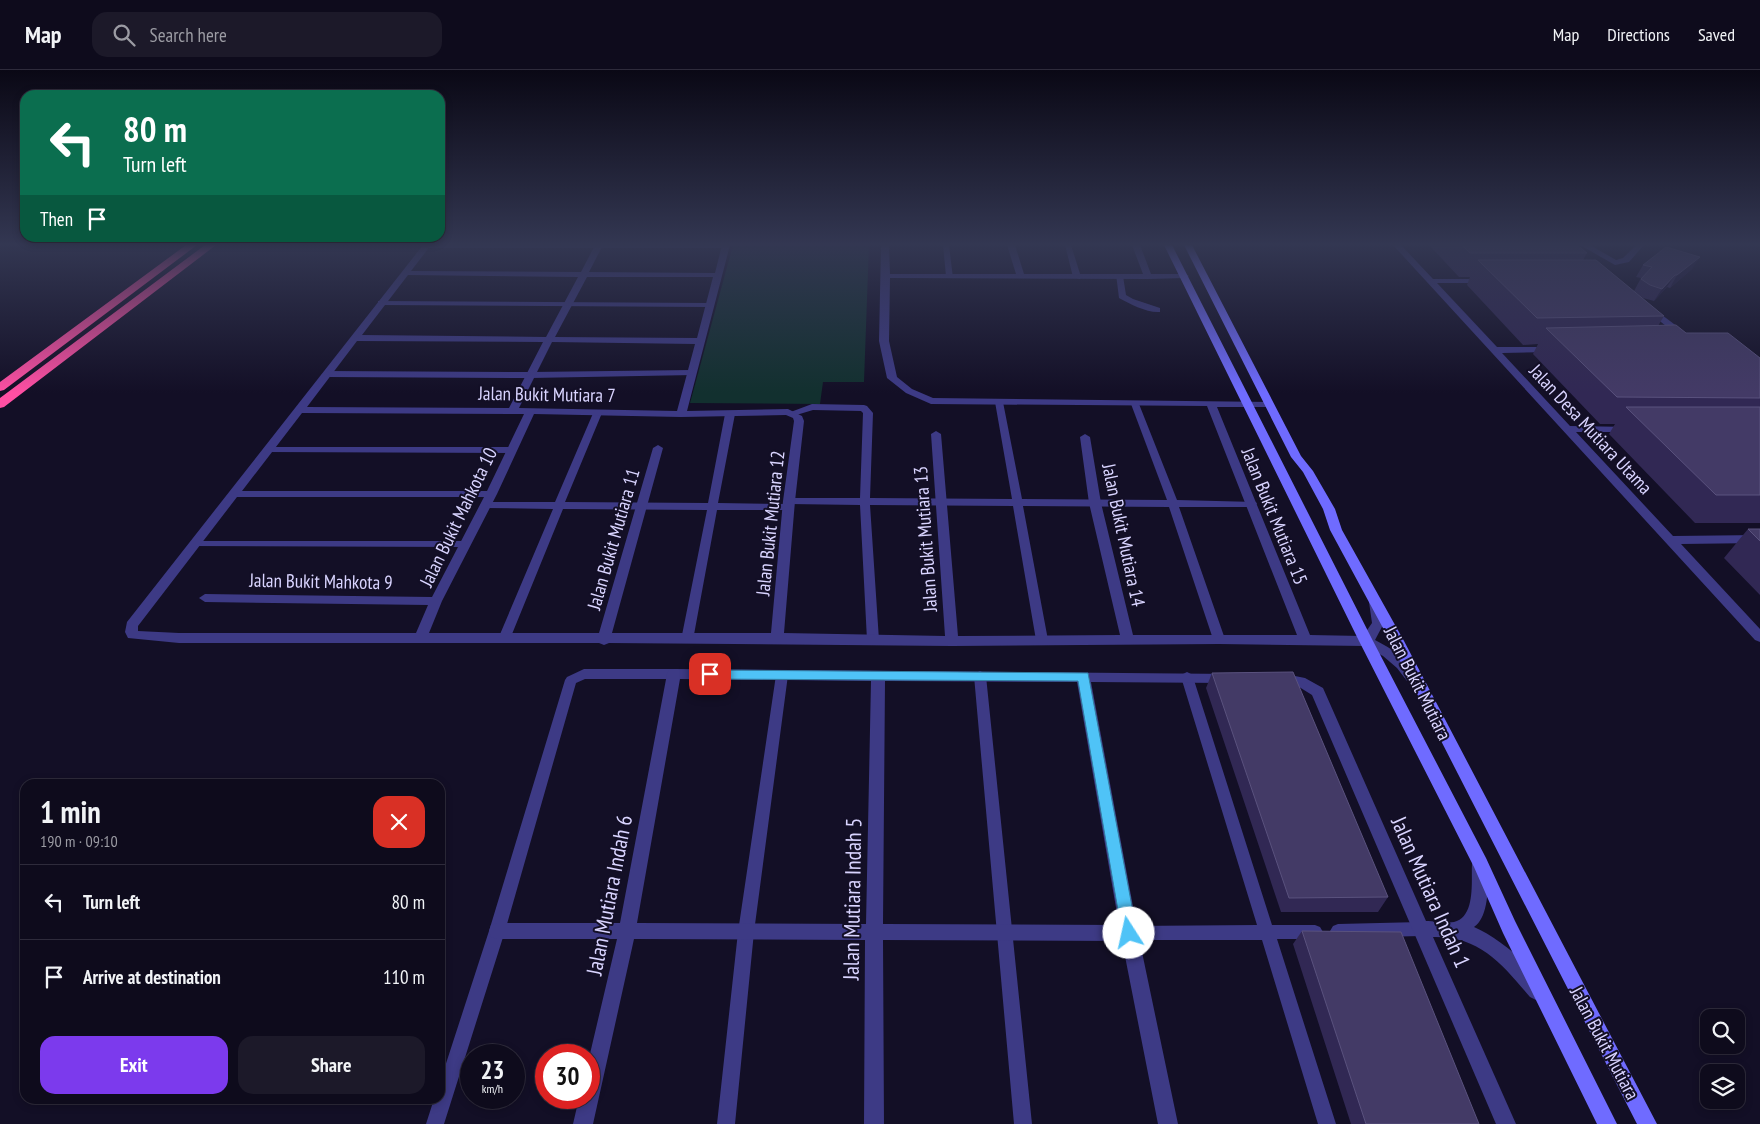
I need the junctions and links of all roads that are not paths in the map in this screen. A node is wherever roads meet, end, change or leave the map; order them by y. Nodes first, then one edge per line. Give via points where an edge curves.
1 (126, 294) edge
2 (146, 294) edge
3 (388, 294) edge
4 (572, 294) edge
5 (712, 294) edge
6 (885, 294) edge
7 (1122, 294) edge
8 (1194, 294) edge
9 (1213, 294) edge
10 (1441, 294) edge
11 (381, 303) junction
12 (1642, 303) edge
13 (567, 304) junction
14 (709, 305) junction
15 (1158, 310) dead end
16 (355, 338) junction
17 (549, 340) junction
18 (699, 340) junction
19 (1688, 340) edge
20 (1560, 348) edge
21 (1493, 350) junction
22 (327, 374) junction
23 (691, 374) junction
24 (531, 375) junction
25 (0, 388) edge
26 (999, 402) junction
27 (0, 404) edge
28 (1135, 404) junction
29 (1211, 404) junction
30 (1248, 404) junction
31 (1268, 404) junction
32 (300, 410) junction
33 (512, 411) junction
34 (530, 411) junction
35 (597, 412) junction
36 (681, 414) junction
37 (730, 414) junction
38 (794, 414) junction
39 (1567, 429) junction
40 (1644, 429) edge
41 (936, 434) dead end
42 (1085, 437) dead end
43 (658, 448) dead end
44 (269, 450) junction
45 (511, 450) junction
46 (235, 494) junction
47 (491, 494) junction
48 (865, 501) junction
49 (941, 501) junction
50 (1016, 502) junction
51 (1094, 503) junction
52 (789, 504) junction
53 (1173, 504) junction
54 (1252, 504) junction
55 (485, 505) junction
56 (559, 506) junction
57 (641, 506) junction
58 (712, 506) junction
59 (1760, 539) edge
60 (1670, 540) junction
61 (195, 544) junction
62 (464, 544) junction
63 (205, 598) dead end
64 (1374, 599) junction
65 (436, 601) junction
66 (1760, 637) edge
67 (777, 638) junction
68 (420, 639) junction
69 (504, 639) junction
70 (1219, 639) junction
71 (604, 640) junction
72 (687, 640) junction
73 (873, 640) junction
74 (1042, 640) junction
75 (1128, 640) junction
76 (952, 641) junction
77 (1306, 641) junction
78 (1366, 641) junction
79 (674, 674) junction
80 (782, 675) junction
81 (878, 676) junction
82 (980, 676) junction
83 (1084, 677) junction
84 (1187, 677) junction
85 (1243, 678) edge
86 (1262, 678) edge
87 (1421, 688) junction
88 (1480, 864) junction
89 (1421, 929) junction
90 (1457, 930) junction
91 (497, 931) junction
92 (627, 931) junction
93 (746, 932) junction
94 (874, 932) junction
95 (1006, 933) junction
96 (1129, 933) junction
97 (1268, 934) junction
98 (1549, 1007) junction
99 (445, 1093) edge
100 (441, 1104) edge
101 (435, 1124) edge
102 (583, 1124) edge
103 (726, 1124) edge
104 (874, 1124) edge
105 (1024, 1124) edge
106 (1168, 1124) edge
107 (1327, 1124) edge
108 (1506, 1124) edge
109 (1607, 1124) edge
110 (1647, 1124) edge

1 - 25 highway
2 - 27 highway
3 - 11 street
4 - 13 street
5 - 14 street
6 - 26 street via 884,341 892,378 909,391 932,401
7 - 15 lane via 1138,305
8 - 30 street, Jalan Bukit Mutiara
9 - 31 street, Jalan Bukit Mutiara
10 - 21 street, Jalan Desa Mutiara Utama
11 - 13 lane
11 - 16 street
12 - 19 street
13 - 14 lane
13 - 17 street
14 - 18 street
16 - 17 street
16 - 22 street
17 - 18 street
17 - 24 street
18 - 23 street
20 - 21 street
21 - 39 street, Jalan Desa Mutiara Utama
22 - 24 lane
22 - 32 street
23 - 24 lane
23 - 36 street
24 - 33 street
26 - 28 street
26 - 50 lane
28 - 29 street
28 - 53 lane
29 - 30 street
29 - 54 street, Jalan Bukit Mutiara 15
30 - 31 street
30 - 78 street, Jalan Bukit Mutiara
31 - 64 street, Jalan Bukit Mutiara via 1329,509 1336,530
32 - 33 street, Jalan Bukit Mutiara 7
32 - 44 street
33 - 34 street, Jalan Bukit Mutiara 7
34 - 35 street, Jalan Bukit Mutiara 7
34 - 45 street, Jalan Bukit Mahkota 10
35 - 36 street, Jalan Bukit Mutiara 7
35 - 56 lane
36 - 37 street, Jalan Bukit Mutiara 7
37 - 38 street, Jalan Bukit Mutiara 7
37 - 58 lane
38 - 48 lane via 812,407 867,409
38 - 52 street, Jalan Bukit Mutiara 12 via 799,420
39 - 40 street
39 - 60 street, Jalan Desa Mutiara Utama
41 - 49 street, Jalan Bukit Mutiara 13
42 - 51 street, Jalan Bukit Mutiara 14
43 - 57 street, Jalan Bukit Mutiara 11
44 - 45 lane
44 - 46 street
45 - 47 street, Jalan Bukit Mahkota 10
46 - 47 street
46 - 61 street
47 - 55 street, Jalan Bukit Mahkota 10
48 - 49 lane
48 - 52 lane
48 - 73 lane
49 - 50 lane
49 - 76 street, Jalan Bukit Mutiara 13
50 - 51 lane
50 - 74 lane
51 - 53 lane
51 - 75 street, Jalan Bukit Mutiara 14
52 - 58 lane
52 - 67 street, Jalan Bukit Mutiara 12
53 - 54 lane
53 - 70 lane
54 - 77 street, Jalan Bukit Mutiara 15
55 - 56 lane
55 - 62 street, Jalan Bukit Mahkota 10
56 - 57 lane
56 - 69 lane
57 - 58 lane
57 - 71 street, Jalan Bukit Mutiara 11
58 - 72 lane
59 - 60 street
60 - 66 street, Jalan Desa Mutiara Utama
61 - 62 lane
61 - 68 street via 132,624 130,632 133,635
62 - 65 street, Jalan Bukit Mahkota 10
63 - 65 street, Jalan Bukit Mahkota 9
64 - 78 street via 1379,625
64 - 87 street, Jalan Bukit Mutiara
65 - 68 street, Jalan Bukit Mahkota 10
67 - 72 street
67 - 73 street
68 - 69 street
69 - 71 street
70 - 75 street
70 - 77 street
71 - 72 street
73 - 76 street
74 - 75 street
74 - 76 street
77 - 78 street
78 - 87 street via 1402,664
78 - 88 street, Jalan Bukit Mutiara
79 - 80 street
79 - 91 lane via 584,674 571,680
79 - 92 street, Jalan Mutiara Indah 6
80 - 81 street
80 - 93 lane
81 - 82 street
81 - 94 street, Jalan Mutiara Indah 5
82 - 83 street
82 - 95 lane
83 - 84 street
83 - 96 street
84 - 85 street
84 - 97 lane
86 - 89 street, Jalan Mutiara Indah 1 via 1290,678 1306,682 1318,692
87 - 110 street, Jalan Bukit Mutiara
88 - 90 street via 1479,900 1472,918
88 - 98 street, Jalan Bukit Mutiara
89 - 90 street
89 - 97 lane
89 - 108 street, Jalan Mutiara Indah 1
90 - 98 street via 1478,938 1508,957
91 - 92 street
91 - 99 lane
92 - 93 street
92 - 102 street, Jalan Mutiara Indah 6
93 - 94 street
93 - 103 lane
94 - 95 street
94 - 104 street, Jalan Mutiara Indah 5
95 - 96 street
95 - 105 lane
96 - 97 lane
96 - 106 street
97 - 107 lane
98 - 109 street, Jalan Bukit Mutiara
100 - 101 lane

